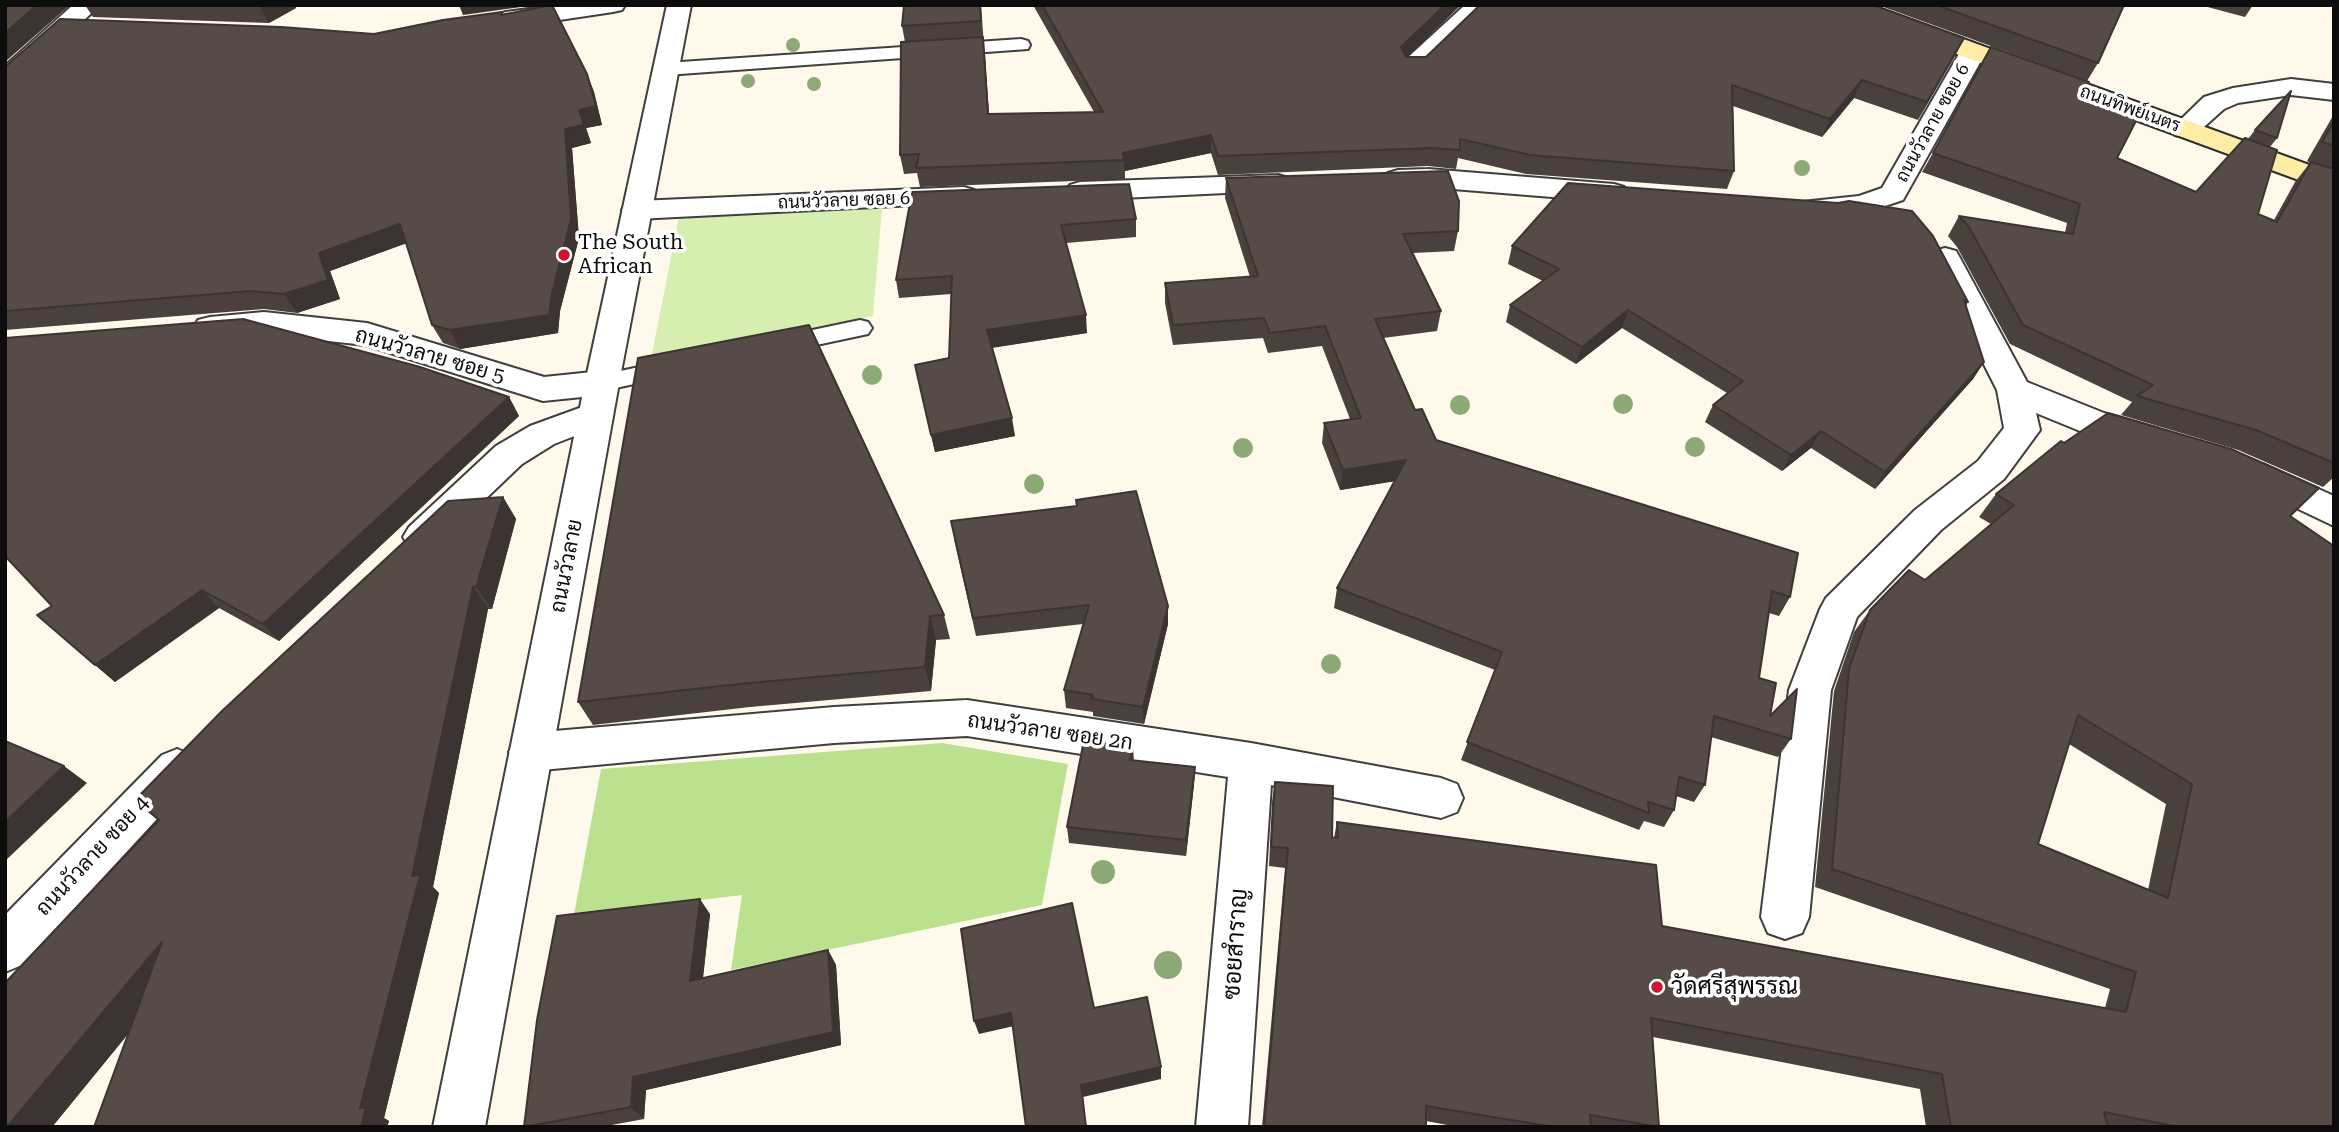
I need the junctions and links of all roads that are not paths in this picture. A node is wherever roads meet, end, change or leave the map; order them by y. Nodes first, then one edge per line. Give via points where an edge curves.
1 (613, 5) edge
2 (679, 5) edge
3 (1480, 5) edge
4 (1846, 5) edge
5 (91, 16) edge
6 (477, 24) edge
7 (1021, 45) dead end
8 (1973, 52) junction
9 (1413, 67) edge
10 (666, 69) junction
11 (5, 80) edge
12 (2334, 92) edge
13 (2185, 129) junction
14 (1373, 180) edge
15 (1305, 183) edge
16 (2334, 184) edge
17 (1058, 192) edge
18 (1894, 194) junction
19 (989, 195) edge
20 (1648, 195) edge
21 (1785, 206) edge
22 (637, 210) junction
23 (860, 328) dead end
24 (182, 330) edge
25 (756, 350) edge
26 (692, 363) edge
27 (2014, 390) junction
28 (599, 399) junction
29 (2180, 448) edge
30 (2235, 466) edge
31 (2334, 512) edge
32 (400, 558) edge
33 (200, 744) edge
34 (531, 752) junction
35 (1251, 762) junction
36 (1441, 798) dead end
37 (1785, 917) dead end
38 (5, 949) edge
39 (458, 1127) edge
40 (1222, 1127) edge

1 - 6 street
2 - 10 street, ถนนวัวลาย
3 - 9 street
4 - 8 main road, ถนนทิพย์เนตร
5 - 11 street via 68,26
7 - 10 lane
8 - 13 main road, ถนนทิพย์เนตร
8 - 18 street, ถนนวัวลาย ซอย 6
10 - 22 street, ถนนวัวลาย
12 - 13 street via 2291,87 2232,96 2214,103
13 - 16 main road, ถนนทิพย์เนตร
14 - 20 street via 1427,178
15 - 17 street
18 - 21 street, ถนนวัวลาย ซอย 6 via 1830,209
18 - 27 street via 1940,248
19 - 22 street, ถนนวัวลาย ซอย 6
22 - 28 street, ถนนวัวลาย
23 - 25 lane
24 - 28 street, ถนนวัวลาย ซอย 5 via 264,323 368,334 543,389
26 - 28 lane
27 - 29 street via 2092,422
27 - 37 street via 2022,430 1991,470 1928,520 1840,609 1810,690
28 - 32 street via 509,455
28 - 34 street, ถนนวัวลาย
30 - 31 street
33 - 38 street, ถนนวัวลาย ซอย 4
34 - 35 street, ถนนวัวลาย ซอย 2ก via 834,724 968,718
34 - 39 street, ถนนวัวลาย
35 - 36 street, ถนนวัวลาย ซอย 2ก
35 - 40 street, ซอยสำราญ

